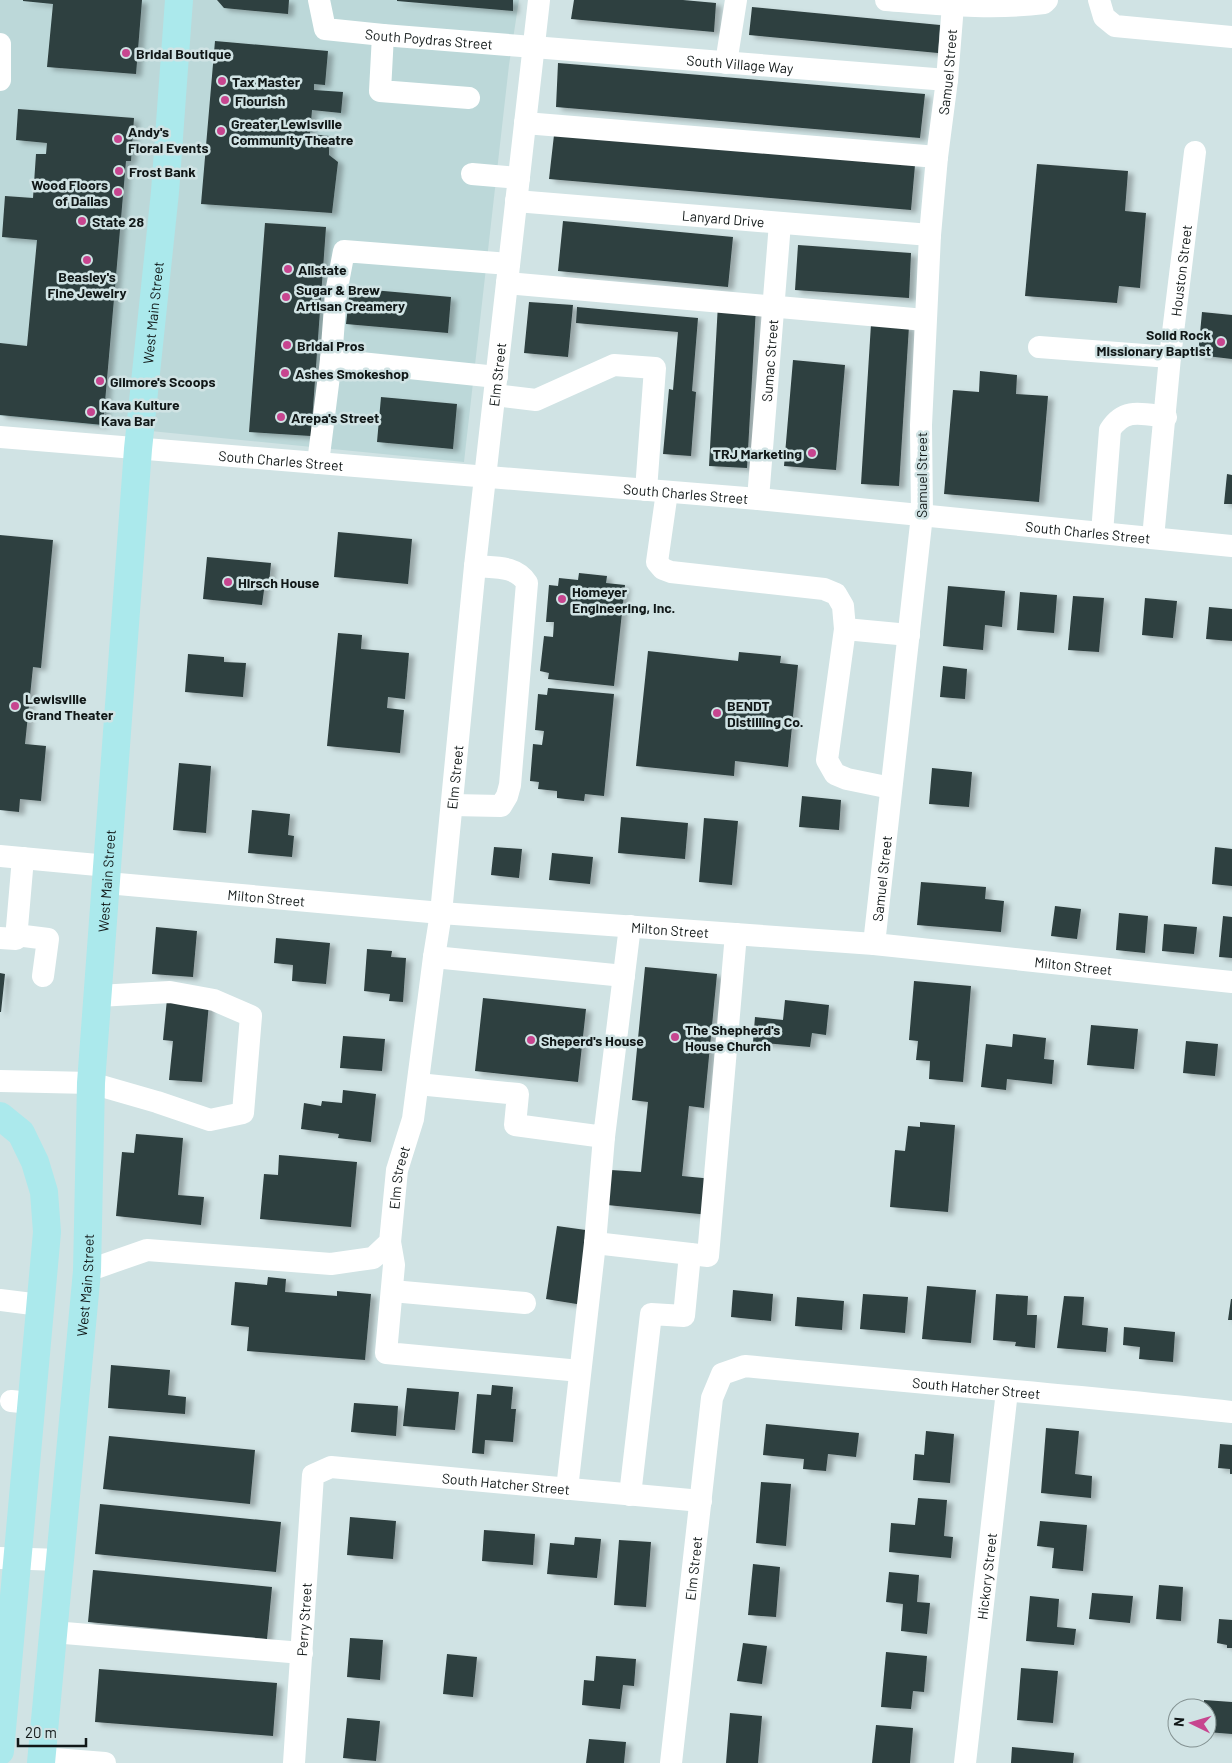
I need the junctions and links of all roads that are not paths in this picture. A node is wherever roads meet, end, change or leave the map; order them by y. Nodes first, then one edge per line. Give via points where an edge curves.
1 (179, 0) edge
2 (319, 0) edge
3 (539, 0) edge
4 (736, 0) edge
5 (886, 0) edge
6 (1047, 0) edge
7 (1099, 0) edge
8 (953, 5) junction
9 (383, 36) junction
10 (1232, 37) edge
11 (0, 44) edge
12 (533, 47) junction
13 (726, 63) junction
14 (0, 80) edge
15 (947, 80) junction
16 (469, 98) dead end
17 (525, 123) junction
18 (1195, 152) dead end
19 (937, 157) junction
20 (472, 174) dead end
21 (519, 178) junction
22 (516, 201) junction
23 (780, 223) junction
24 (930, 235) junction
25 (508, 274) junction
26 (773, 307) junction
27 (925, 320) junction
28 (1039, 347) dead end
29 (1170, 357) junction
30 (331, 360) junction
31 (496, 386) junction
32 (1166, 416) junction
33 (0, 437) edge
34 (138, 449) junction
35 (318, 463) junction
36 (486, 476) junction
37 (657, 491) junction
38 (758, 499) junction
39 (922, 515) junction
40 (1102, 533) junction
41 (1154, 538) junction
42 (1232, 546) edge
43 (475, 566) junction
44 (845, 630) junction
45 (909, 635) junction
46 (891, 788) junction
47 (452, 805) junction
48 (0, 856) edge
49 (23, 858) junction
50 (107, 875) junction
51 (441, 913) junction
52 (630, 926) junction
53 (736, 934) junction
54 (8, 936) edge
55 (874, 944) junction
56 (434, 957) junction
57 (43, 976) dead end
58 (624, 976) junction
59 (1232, 982) edge
60 (98, 996) junction
61 (0, 1081) edge
62 (91, 1083) junction
63 (418, 1084) junction
64 (10, 1124) edge
65 (604, 1137) junction
66 (390, 1242) junction
67 (595, 1244) junction
68 (690, 1254) junction
69 (87, 1271) junction
70 (392, 1291) junction
71 (0, 1300) edge
72 (525, 1303) dead end
73 (40, 1304) junction
74 (580, 1371) junction
75 (722, 1374) joint
76 (1007, 1391) junction
77 (1232, 1412) edge
78 (313, 1475) joint
79 (567, 1489) junction
80 (630, 1494) junction
81 (701, 1501) junction
82 (9, 1559) edge
83 (60, 1560) junction
84 (53, 1632) junction
85 (302, 1653) junction
86 (1, 1739) edge
87 (42, 1760) edge
88 (105, 1763) edge
89 (294, 1763) edge
90 (671, 1763) edge
91 (965, 1763) edge

1 - 34 main road, West Main Street via 165,192
2 - 9 street, South Poydras Street via 325,29
3 - 12 street, Elm Street
4 - 13 street
5 - 8 street
6 - 8 street via 1018,6
7 - 10 street via 1104,17 1115,26
8 - 15 street, Samuel Street
9 - 12 street, South Poydras Street
9 - 16 street via 380,91
11 - 14 street
12 - 13 street, South Village Way
12 - 17 street, Elm Street
13 - 15 street, South Village Way
15 - 19 street, Samuel Street
17 - 19 street
17 - 21 street, Elm Street
18 - 29 street, Houston Street
19 - 24 street, Samuel Street
20 - 21 street
21 - 22 street, Elm Street
22 - 23 street, Lanyard Drive
22 - 25 street, Elm Street
23 - 24 street, Lanyard Drive
23 - 26 street, Sumac Street
24 - 27 street, Samuel Street
25 - 26 street
25 - 30 street via 344,250 336,293
25 - 31 street, Elm Street
26 - 27 street
26 - 38 street, Sumac Street
27 - 39 street, Samuel Street
28 - 29 street
29 - 32 street, Houston Street
30 - 31 street
30 - 35 street
31 - 36 street, Elm Street
31 - 37 street via 536,400 614,365 655,368
32 - 40 street via 1134,413 1124,416 1110,430
32 - 41 street, Houston Street
33 - 34 street, South Charles Street
34 - 35 street, South Charles Street
34 - 50 main road, West Main Street
35 - 36 street, South Charles Street
36 - 37 street, South Charles Street
36 - 43 street, Elm Street
37 - 38 street, South Charles Street
37 - 44 street via 657,562 663,569 824,589 836,594 843,606
38 - 39 street, South Charles Street
39 - 40 street, South Charles Street
39 - 45 street, Samuel Street
40 - 41 street, South Charles Street
41 - 42 street, South Charles Street
43 - 47 street, Elm Street
43 - 47 street via 514,570 527,583 510,785 500,806
44 - 45 street
44 - 46 street via 827,760 835,774
45 - 46 street, Samuel Street
46 - 55 street, Samuel Street
47 - 51 street, Elm Street
48 - 49 street, Milton Street
49 - 50 street, Milton Street
49 - 54 street
50 - 51 street, Milton Street
50 - 60 main road, West Main Street
51 - 52 street, Milton Street
51 - 56 street, Elm Street
52 - 53 street, Milton Street
52 - 58 street
53 - 55 street, Milton Street
53 - 68 street via 708,1256
54 - 57 street via 48,939
55 - 59 street, Milton Street
56 - 58 street
56 - 63 street, Elm Street
58 - 65 street
60 - 62 main road, West Main Street
60 - 62 street via 170,992 214,1000 251,1016 243,1113 210,1120
61 - 62 street
62 - 69 main road, West Main Street
63 - 65 street via 518,1094 515,1125
63 - 66 street, Elm Street via 413,1119 397,1170
64 - 73 main road via 36,1162 44,1192 47,1232
65 - 67 street
66 - 69 street via 373,1258 331,1264 147,1250
66 - 70 street, Elm Street via 394,1266
67 - 68 street
67 - 74 street
68 - 80 street via 684,1316 651,1314
69 - 83 main road, West Main Street
70 - 72 street
70 - 74 street, Elm Street via 386,1352
71 - 73 street
73 - 82 main road via 21,1402
74 - 79 street
75 - 76 street, South Hatcher Street via 745,1366
75 - 81 street, Elm Street via 712,1398
76 - 77 street, South Hatcher Street
76 - 91 street, Hickory Street
78 - 79 street, South Hatcher Street via 331,1467
78 - 85 street, Perry Street
79 - 80 street, South Hatcher Street
80 - 81 street, South Hatcher Street
81 - 90 street, Elm Street
82 - 83 street
82 - 86 main road
83 - 84 main road, West Main Street
84 - 85 street
84 - 87 main road, West Main Street
85 - 89 street, Perry Street
87 - 88 street

